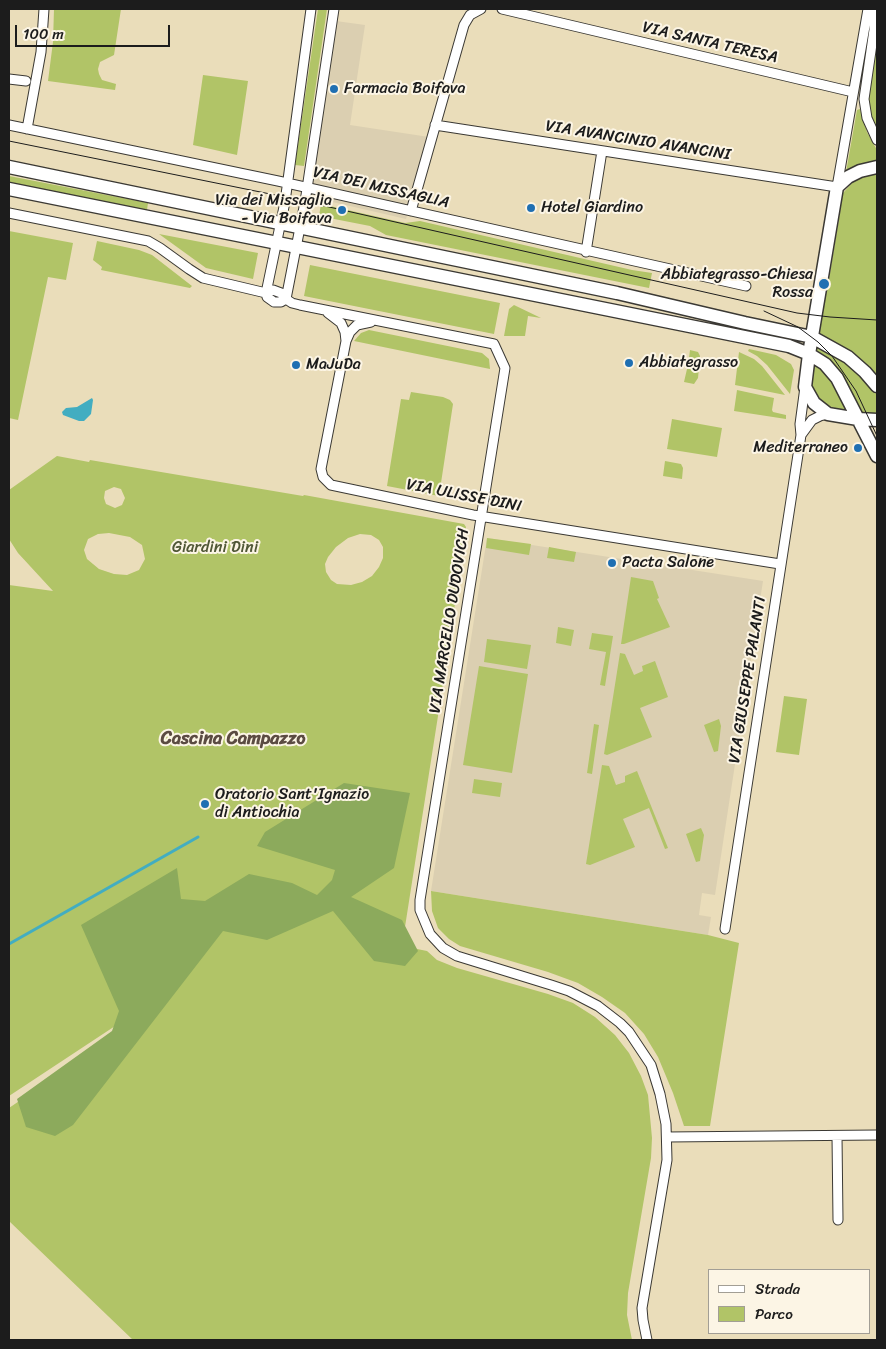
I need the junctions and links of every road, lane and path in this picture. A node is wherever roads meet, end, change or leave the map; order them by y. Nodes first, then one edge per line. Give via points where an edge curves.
1 (44, 9) edge
2 (311, 9) edge
3 (334, 9) edge
4 (481, 9) edge
5 (502, 9) edge
6 (868, 9) edge
7 (875, 9) edge
8 (9, 79) edge
9 (26, 81) dead end
10 (853, 92) junction
11 (435, 124) junction
12 (9, 125) edge
13 (27, 129) junction
14 (877, 140) edge
15 (602, 151) junction
16 (9, 167) edge
17 (877, 167) edge
18 (287, 183) junction
19 (837, 187) junction
20 (9, 188) edge
21 (307, 188) junction
22 (411, 211) junction
23 (9, 213) edge
24 (281, 223) junction
25 (300, 227) junction
26 (277, 242) junction
27 (296, 246) junction
28 (586, 252) junction
29 (746, 286) dead end
30 (266, 293) junction
31 (286, 299) junction
32 (324, 310) junction
33 (381, 322) junction
34 (812, 337) junction
35 (346, 341) junction
36 (809, 354) junction
37 (877, 386) edge
38 (805, 387) junction
39 (828, 414) junction
40 (858, 419) junction
41 (877, 420) edge
42 (801, 435) junction
43 (877, 456) edge
44 (482, 516) junction
45 (780, 564) junction
46 (725, 929) dead end
47 (877, 1135) edge
48 (837, 1136) junction
49 (667, 1137) junction
50 (838, 1220) dead end
51 (648, 1340) edge

1 - 13 street via 41,52
2 - 18 street
3 - 21 street
4 - 11 street via 470,15 464,25
5 - 10 street, VIA SANTA TERESA
6 - 10 street
7 - 14 street via 864,94 867,118
8 - 9 street
10 - 19 street
11 - 15 street, VIA AVANCINIO AVANCINI
11 - 22 street
12 - 13 street, VIA DEI MISSAGLIA
13 - 18 street, VIA DEI MISSAGLIA
15 - 19 street, VIA AVANCINIO AVANCINI
15 - 28 street
16 - 24 main road
17 - 19 main road via 854,174
18 - 21 street, VIA DEI MISSAGLIA
18 - 24 street
19 - 34 main road
20 - 26 main road
21 - 22 street, VIA DEI MISSAGLIA
21 - 25 street
22 - 28 street, VIA DEI MISSAGLIA
23 - 30 street via 139,238 155,244 203,278
24 - 25 main road
24 - 26 street
25 - 27 street
25 - 34 main road
26 - 27 main road
26 - 30 street
27 - 31 street
27 - 36 main road via 774,343
28 - 29 street, VIA DEI MISSAGLIA
30 - 31 street via 273,290
31 - 32 street
32 - 33 street
32 - 35 street via 341,323
33 - 35 street via 357,325
33 - 44 street, VIA MARCELLO DUDOVICH via 494,344 505,368
34 - 36 main road
34 - 37 main road via 848,357
35 - 44 street, VIA ULISSE DINI via 321,463 321,473 326,481 331,485
36 - 38 main road
36 - 40 main road via 825,364 837,378
38 - 39 main road via 814,403
38 - 42 street, VIA GIUSEPPE PALANTI
39 - 40 main road
39 - 42 street via 812,420
40 - 41 main road
40 - 43 main road
42 - 45 street, VIA GIUSEPPE PALANTI
44 - 45 street, VIA ULISSE DINI
44 - 49 street, VIA MARCELLO DUDOVICH via 420,910 430,934 443,948 457,956 569,991 598,1006 620,1023 651,1065
45 - 46 street, VIA GIUSEPPE PALANTI
47 - 48 street
48 - 49 street
48 - 50 street
49 - 51 street, VIA MARCELLO DUDOVICH via 667,1160 642,1308

